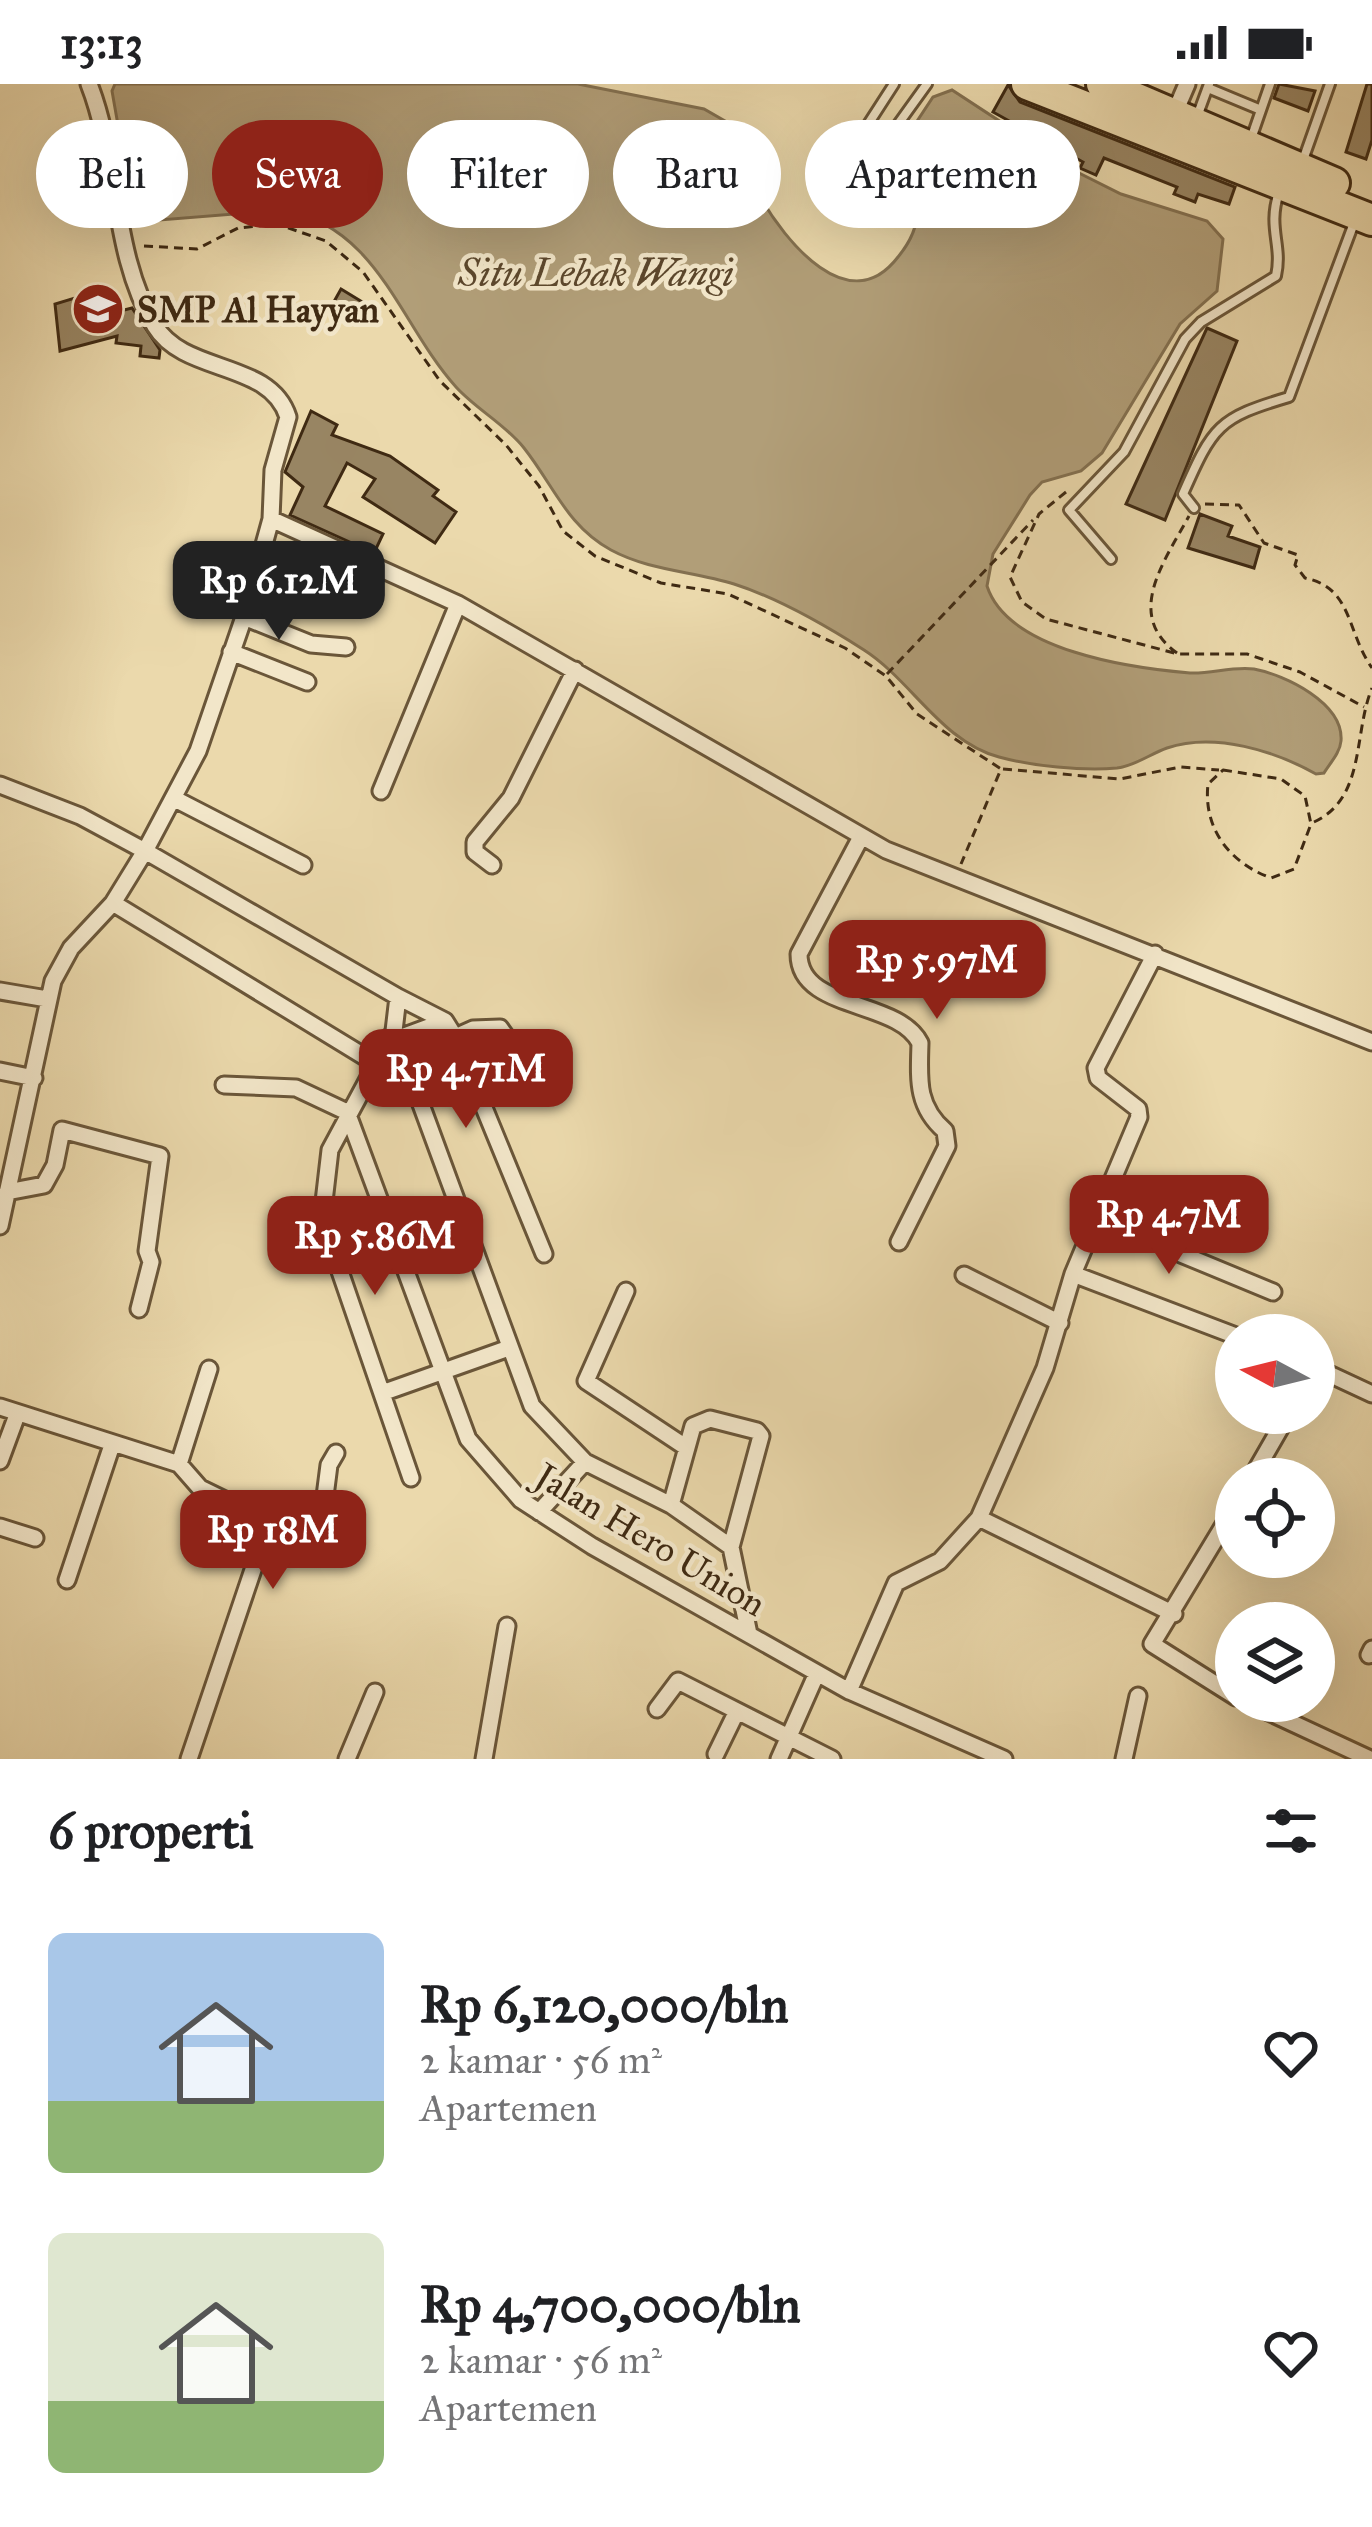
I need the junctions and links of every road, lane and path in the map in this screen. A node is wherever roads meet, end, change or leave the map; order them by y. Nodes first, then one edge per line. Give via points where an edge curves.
1 (88, 84) edge
2 (894, 84) edge
3 (927, 84) edge
4 (1027, 84) edge
5 (1102, 84) edge
6 (1270, 84) edge
7 (1330, 84) edge
8 (1209, 86) edge
9 (1186, 106) edge
10 (1261, 110) junction
11 (1248, 146) junction
12 (1290, 177) junction
13 (1367, 211) edge
14 (128, 244) junction
15 (1096, 480) junction
16 (1194, 508) junction
17 (1039, 514) junction
18 (271, 519) junction
19 (1111, 559) dead end
20 (458, 604) junction
21 (244, 616) junction
22 (346, 647) dead end
23 (231, 652) junction
24 (1178, 654) junction
25 (1372, 668) edge
26 (575, 670) junction
27 (886, 676) junction
28 (308, 682) dead end
29 (1372, 688) edge
30 (1364, 707) junction
31 (1001, 769) junction
32 (1223, 770) junction
33 (0, 784) edge
34 (381, 791) dead end
35 (175, 799) junction
36 (1311, 824) junction
37 (861, 837) junction
38 (145, 851) junction
39 (303, 865) dead end
40 (492, 866) dead end
41 (956, 877) junction
42 (113, 903) junction
43 (1155, 954) junction
44 (0, 991) edge
45 (398, 997) junction
46 (47, 1000) junction
47 (445, 1021) junction
48 (395, 1035) junction
49 (455, 1037) junction
50 (1372, 1042) edge
51 (375, 1063) junction
52 (0, 1071) edge
53 (34, 1078) junction
54 (224, 1085) dead end
55 (542, 1088) dead end
56 (347, 1112) junction
57 (7, 1151) edge
58 (7, 1192) junction
59 (1100, 1205) junction
60 (0, 1226) edge
61 (899, 1242) dead end
62 (544, 1254) dead end
63 (1072, 1274) junction
64 (964, 1275) dead end
65 (626, 1291) dead end
66 (1273, 1292) dead end
67 (139, 1309) dead end
68 (1060, 1323) junction
69 (1215, 1328) edge
70 (506, 1349) junction
71 (209, 1369) dead end
72 (441, 1372) junction
73 (1335, 1377) edge
74 (382, 1394) junction
75 (1372, 1394) edge
76 (0, 1407) edge
77 (17, 1415) junction
78 (112, 1445) junction
79 (687, 1448) junction
80 (336, 1453) dead end
81 (0, 1461) edge
82 (585, 1462) junction
83 (179, 1464) junction
84 (411, 1478) dead end
85 (671, 1505) junction
86 (539, 1512) junction
87 (979, 1518) junction
88 (0, 1528) edge
89 (35, 1538) dead end
90 (262, 1540) junction
91 (1215, 1542) edge
92 (731, 1547) junction
93 (67, 1580) dead end
94 (1174, 1614) junction
95 (507, 1626) dead end
96 (749, 1634) junction
97 (817, 1673) junction
98 (1215, 1684) edge
99 (849, 1691) junction
100 (375, 1692) dead end
101 (1138, 1696) dead end
102 (658, 1709) dead end
103 (736, 1713) junction
104 (1290, 1722) edge
105 (789, 1735) junction
106 (716, 1754) dead end
107 (189, 1759) edge
108 (347, 1759) edge
109 (484, 1759) edge
110 (779, 1759) edge
111 (832, 1759) edge
112 (1004, 1759) edge
113 (1124, 1759) edge
114 (1370, 1759) edge

1 - 14 street
2 - 3 lane via 854,146 865,161
4 - 12 highway
5 - 9 highway
6 - 10 lane
7 - 12 lane
8 - 9 lane
8 - 10 lane
9 - 11 highway
10 - 11 lane
11 - 12 highway
12 - 13 highway
12 - 15 lane via 1270,222 1276,276 1185,339 1124,452
13 - 16 lane via 1289,397 1217,426 1184,494
14 - 18 street via 145,305 169,345 260,383 286,410
14 - 27 path via 197,248 238,227 277,224 326,241 363,272 440,381 539,485 563,531 595,556 662,583 728,594
15 - 17 path
15 - 19 lane via 1070,510
16 - 24 path via 1161,568 1148,619 1155,638
16 - 25 path via 1239,505 1264,543 1298,554 1305,578 1342,596 1355,643
17 - 24 path via 1010,577 1022,602 1046,620
17 - 27 path
18 - 20 street
18 - 21 street
20 - 26 street
20 - 34 street
21 - 22 street via 311,644
21 - 23 street
23 - 28 street
23 - 35 street
24 - 30 path via 1247,654
26 - 37 street
26 - 40 street via 511,798 476,842 475,852
27 - 31 path via 917,714
29 - 30 path
30 - 36 path via 1346,794 1334,813
31 - 32 path via 1120,779 1180,767
31 - 41 path
32 - 36 path via 1281,778 1305,796
32 - 36 path via 1208,784 1206,807 1240,867 1271,878 1294,869
33 - 38 street
35 - 38 street
35 - 39 street
37 - 41 street
37 - 61 street via 799,966 805,980 902,1022 920,1043 918,1085 947,1147
38 - 42 street
38 - 45 street
41 - 43 street
42 - 46 street via 71,948
42 - 51 street
43 - 50 street
43 - 59 street via 1096,1068 1139,1117
44 - 46 street
45 - 47 street
45 - 48 street
46 - 53 street
47 - 48 street
47 - 49 street
48 - 51 street
48 - 70 street
49 - 55 street via 500,1028
49 - 62 street
51 - 56 street
52 - 53 street
53 - 57 street
54 - 56 street via 296,1088
56 - 72 street, Jalan Hero Union
56 - 74 street via 330,1150 322,1219
57 - 58 street
58 - 60 street
58 - 67 street via 44,1185 62,1130 160,1156
59 - 63 street
59 - 66 street via 1180,1254
63 - 68 street
63 - 69 street
64 - 68 street
65 - 79 street via 586,1381
68 - 87 street
70 - 72 street
70 - 82 street via 532,1406
71 - 83 street
72 - 74 street
72 - 86 street, Jalan Hero Union via 480,1458
73 - 75 street
74 - 84 street
76 - 77 street
77 - 78 street
77 - 81 street
78 - 83 street
78 - 93 street
79 - 85 street
79 - 92 street via 693,1426 710,1419 761,1436
80 - 90 street via 318,1551
82 - 85 street
82 - 86 street
83 - 90 street via 200,1488 251,1517
85 - 92 street
86 - 96 street, Jalan Hero Union
87 - 94 street
87 - 99 street via 940,1562 896,1583
88 - 89 street
90 - 107 street
91 - 94 street
92 - 96 street
94 - 98 street via 1152,1643
95 - 109 street
96 - 97 street, Jalan Hero Union
97 - 99 street, Jalan Hero Union
97 - 105 street
99 - 112 street, Jalan Hero Union
100 - 108 street
101 - 113 street
102 - 103 street via 678,1681
103 - 105 street
103 - 106 street
104 - 114 street
105 - 110 street
105 - 111 street

